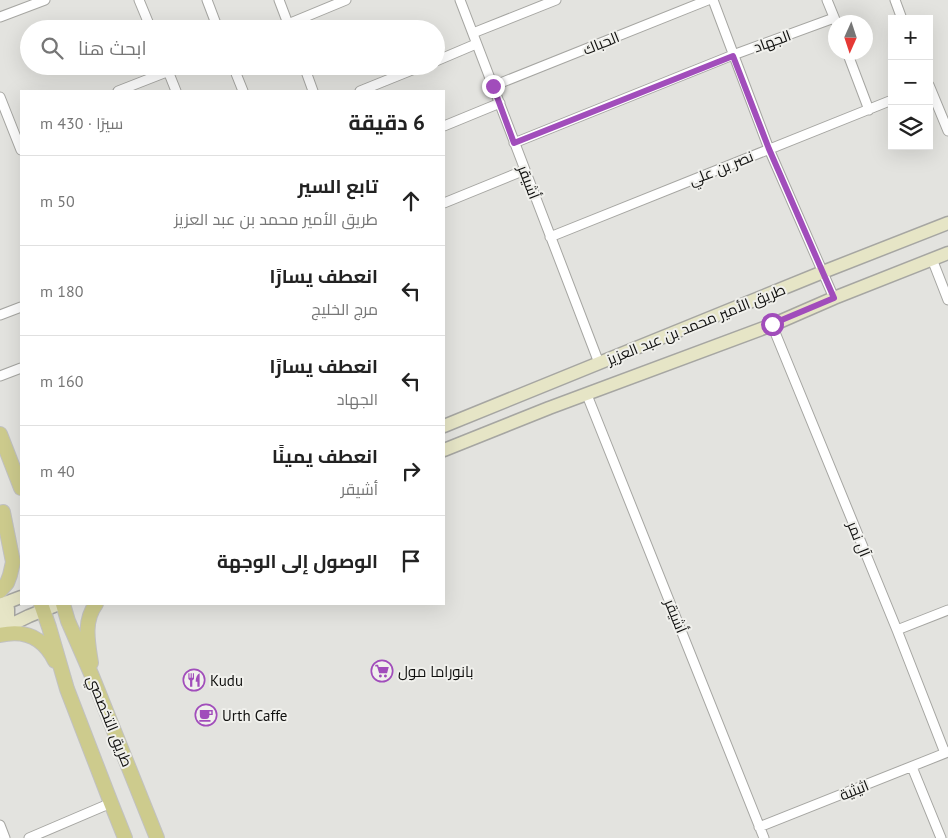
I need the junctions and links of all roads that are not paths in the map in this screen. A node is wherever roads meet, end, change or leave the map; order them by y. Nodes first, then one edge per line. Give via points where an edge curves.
1 (44, 0) edge
2 (139, 0) edge
3 (207, 0) edge
4 (279, 0) edge
5 (346, 0) edge
6 (460, 0) edge
7 (556, 0) edge
8 (708, 0) edge
9 (712, 0) edge
10 (827, 0) edge
11 (895, 0) edge
12 (833, 15) edge
13 (901, 15) edge
14 (0, 17) edge
15 (147, 20) edge
16 (215, 20) edge
17 (287, 20) edge
18 (302, 20) edge
19 (828, 22) edge
20 (473, 33) junction
21 (476, 44) junction
22 (445, 56) edge
23 (733, 56) junction
24 (851, 60) edge
25 (154, 75) edge
26 (169, 75) edge
27 (237, 75) edge
28 (307, 75) edge
29 (400, 75) edge
30 (493, 86) junction
31 (120, 90) edge
32 (176, 90) edge
33 (243, 90) edge
34 (313, 90) edge
35 (362, 90) edge
36 (933, 95) edge
37 (0, 97) edge
38 (888, 102) edge
39 (500, 103) junction
40 (869, 110) junction
41 (445, 126) edge
42 (18, 131) edge
43 (948, 131) edge
44 (514, 143) junction
45 (20, 144) edge
46 (769, 149) junction
47 (525, 170) junction
48 (445, 203) edge
49 (948, 223) edge
50 (550, 237) junction
51 (948, 253) edge
52 (932, 259) junction
53 (823, 272) junction
54 (834, 298) junction
55 (948, 300) edge
56 (20, 307) edge
57 (0, 316) edge
58 (772, 324) junction
59 (599, 363) junction
60 (20, 368) edge
61 (0, 376) edge
62 (587, 395) junction
63 (445, 426) edge
64 (445, 432) edge
65 (0, 434) edge
66 (448, 448) edge
67 (20, 485) edge
68 (1, 509) edge
69 (20, 553) edge
70 (0, 591) edge
71 (20, 597) edge
72 (0, 605) edge
73 (55, 605) edge
74 (61, 605) edge
75 (96, 605) edge
76 (42, 607) edge
77 (0, 609) edge
78 (948, 610) edge
79 (0, 621) edge
80 (0, 630) edge
81 (897, 630) junction
82 (0, 635) edge
83 (76, 642) junction
84 (54, 644) junction
85 (92, 676) junction
86 (68, 689) junction
87 (947, 753) edge
88 (912, 767) junction
89 (111, 803) junction
90 (0, 825) edge
91 (760, 827) junction
92 (5, 838) edge
93 (30, 838) edge
94 (126, 838) edge
95 (158, 838) edge
96 (764, 838) edge
97 (941, 838) edge

1 - 14 street
2 - 15 street
3 - 16 street
4 - 17 street
5 - 18 street
6 - 20 street, أشيقر
7 - 20 street
8 - 30 street, الحباك
9 - 23 street
10 - 12 street
11 - 13 street
19 - 23 street, الجهاد
20 - 21 street, أشيقر
21 - 22 street
21 - 30 street, أشيقر
23 - 44 street, الجهاد
23 - 46 street
24 - 40 street
25 - 31 street
26 - 32 street
27 - 33 street
28 - 34 street
29 - 35 street
30 - 39 street, أشيقر
36 - 43 street
37 - 42 street
38 - 40 street, نصر بن علي
39 - 41 street
39 - 44 street, أشيقر
40 - 46 street, نصر بن علي
42 - 45 street
44 - 47 street, أشيقر
46 - 50 street, نصر بن علي
46 - 53 street
47 - 48 street
47 - 50 street, أشيقر
49 - 53 main road, طريق الأمير محمد بن عبد العزيز
50 - 59 street, أشيقر
51 - 52 main road, طريق الأمير محمد بن عبد العزيز
52 - 54 main road, طريق الأمير محمد بن عبد العزيز
52 - 55 street
53 - 54 street
53 - 59 main road, طريق الأمير محمد بن عبد العزيز
54 - 58 main road, طريق الأمير محمد بن عبد العزيز
56 - 57 street
58 - 62 main road, طريق الأمير محمد بن عبد العزيز
58 - 81 street, آل نمر
59 - 63 main road, طريق الأمير محمد بن عبد العزيز
60 - 61 street
62 - 66 main road, طريق الأمير محمد بن عبد العزيز
62 - 91 street, أشيقر
64 - 66 main road
65 - 67 main road
68 - 69 main road
68 - 70 main road via 13,562 7,583
71 - 72 main road
73 - 76 main road
74 - 83 main road, طريق التخصصي
75 - 85 main road via 88,629
76 - 80 main road
76 - 84 main road, طريق التخصصي
77 - 79 main road via 8,609 8,616
78 - 81 street
81 - 87 street, آل نمر
82 - 86 main road via 29,636 44,644
83 - 84 main road via 57,615 52,613
83 - 85 main road, طريق التخصصي
84 - 86 main road, طريق التخصصي
85 - 95 main road, طريق التخصصي
86 - 89 main road, طريق التخصصي
87 - 88 street, اثيثية
88 - 91 street, اثيثية
88 - 97 street
89 - 93 street
89 - 94 main road, طريق التخصصي
90 - 92 street
91 - 96 street, أشيقر

